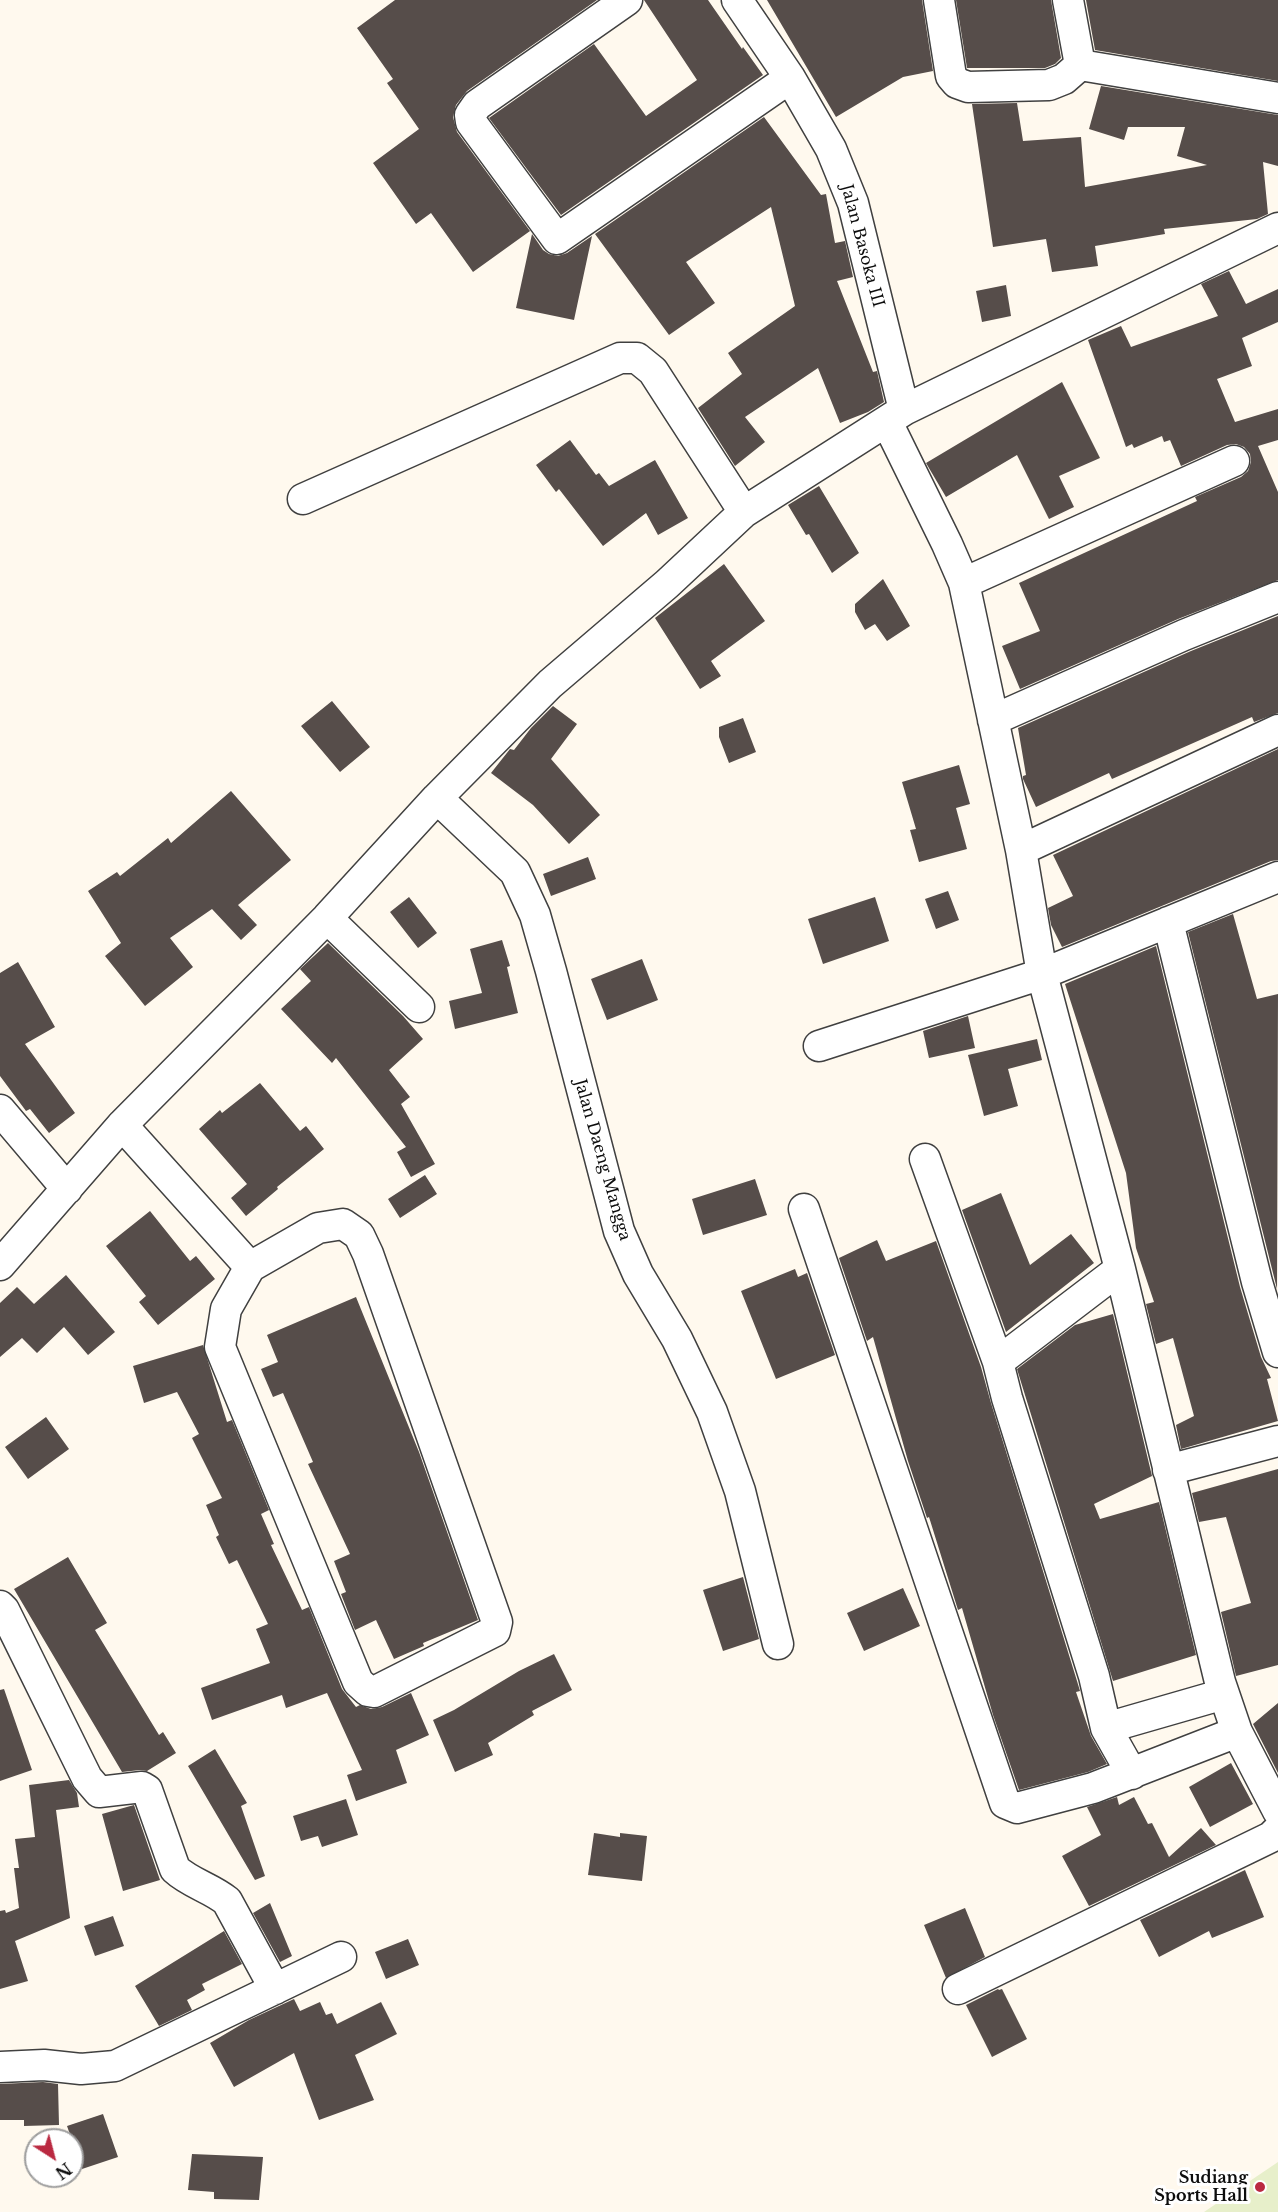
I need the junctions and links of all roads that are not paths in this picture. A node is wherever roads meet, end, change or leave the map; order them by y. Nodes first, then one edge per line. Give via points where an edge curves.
1 (627, 0) edge
2 (939, 0) edge
3 (1068, 0) edge
4 (743, 2) edge
5 (1080, 65) junction
6 (790, 78) junction
7 (1278, 98) edge
8 (1278, 228) edge
9 (896, 416) junction
10 (1234, 461) dead end
11 (303, 499) dead end
12 (744, 512) junction
13 (964, 584) junction
14 (1278, 597) edge
15 (993, 720) junction
16 (1278, 729) edge
17 (437, 798) junction
18 (1021, 850) junction
19 (1278, 878) edge
20 (327, 918) junction
21 (1168, 922) junction
22 (1041, 974) junction
23 (418, 1007) dead end
24 (819, 1046) dead end
25 (0, 1110) edge
26 (122, 1125) junction
27 (925, 1159) dead end
28 (67, 1189) junction
29 (804, 1209) dead end
30 (0, 1265) edge
31 (250, 1268) junction
32 (1120, 1269) junction
33 (1278, 1352) edge
34 (998, 1362) junction
35 (1278, 1441) edge
36 (1168, 1470) junction
37 (0, 1606) edge
38 (778, 1644) dead end
39 (1224, 1694) junction
40 (1106, 1728) junction
41 (1236, 1732) junction
42 (1132, 1774) junction
43 (1278, 1811) edge
44 (1278, 1830) edge
45 (341, 1957) dead end
46 (275, 1989) junction
47 (958, 1989) dead end
48 (0, 2067) edge

1 - 6 street via 477,105 470,115 471,122 557,238
2 - 5 street via 951,76 957,83 968,87 1049,85 1064,79
3 - 5 street
4 - 6 street, Jalan Basoka III
5 - 7 street
6 - 9 street, Jalan Basoka III via 831,149 853,203
8 - 9 street
9 - 12 street
9 - 13 street, Jalan Basoka III
10 - 13 street
11 - 12 street via 620,358 638,358 653,371
12 - 17 street via 550,684
13 - 15 street, Jalan Basoka III
14 - 15 street
15 - 18 street, Jalan Basoka III
16 - 18 street
17 - 20 street
17 - 38 street, Jalan Daeng Mangga via 515,872 535,915 619,1231 712,1412 740,1491
18 - 22 street, Jalan Basoka III
19 - 21 street
20 - 23 street
20 - 26 street
21 - 22 street
21 - 33 street
22 - 24 street
22 - 32 street, Jalan Basoka III
25 - 28 street
26 - 28 street
26 - 31 street
27 - 34 street
28 - 30 street
29 - 42 street via 1005,1803 1017,1808
31 - 31 street via 226,1309 220,1347 358,1682 374,1692 495,1632 497,1623 359,1235 343,1224 318,1228
32 - 34 street
32 - 36 street, Jalan Basoka III
34 - 40 street via 1094,1676
35 - 36 street
36 - 39 street, Jalan Basoka III
37 - 46 street via 94,1789 147,1790 175,1869 227,1901
39 - 40 street
39 - 41 street, Jalan Basoka III
40 - 42 street
41 - 42 street
41 - 43 street, Jalan Basoka III
44 - 47 street via 1271,1837
45 - 46 street
46 - 48 street via 115,2066

